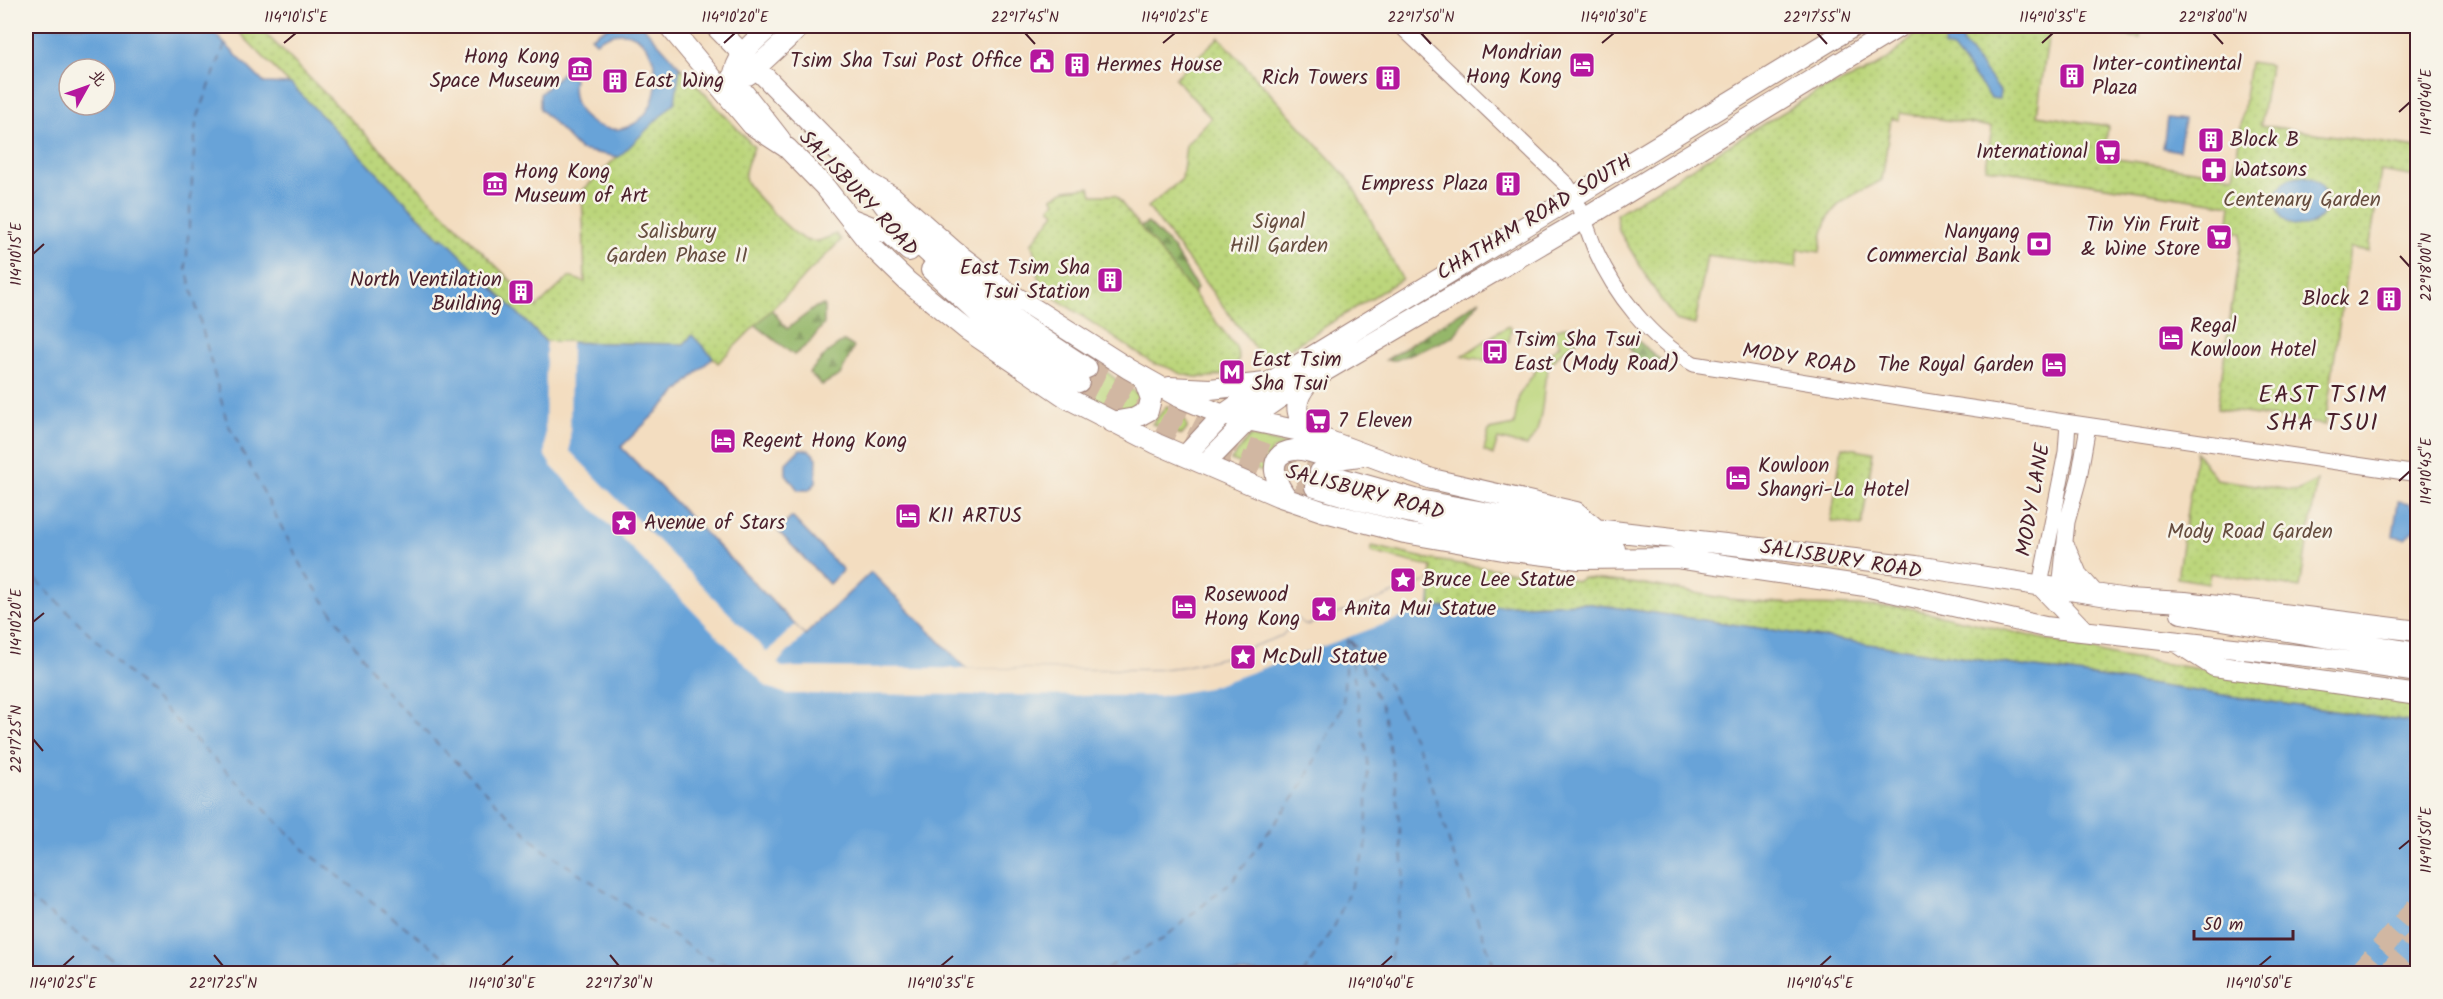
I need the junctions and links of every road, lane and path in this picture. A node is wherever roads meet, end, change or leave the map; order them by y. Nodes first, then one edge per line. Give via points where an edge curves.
1 (669, 26) edge
2 (715, 26) edge
3 (771, 26) edge
4 (801, 26) edge
5 (1401, 26) edge
6 (1852, 26) edge
7 (1900, 26) edge
8 (742, 54) junction
9 (757, 69) junction
10 (708, 72) junction
11 (733, 79) junction
12 (787, 148) junction
13 (869, 183) junction
14 (1575, 196) junction
15 (852, 219) junction
16 (1584, 219) junction
17 (1312, 378) junction
18 (1152, 381) junction
19 (1270, 382) junction
20 (1223, 415) junction
21 (1248, 420) junction
22 (1112, 422) junction
23 (2068, 423) junction
24 (2088, 426) junction
25 (1317, 437) junction
26 (1361, 455) junction
27 (1185, 456) junction
28 (1205, 465) junction
29 (2418, 474) edge
30 (1289, 500) junction
31 (1594, 527) junction
32 (2066, 549) junction
33 (1669, 557) junction
34 (2040, 585) junction
35 (2060, 589) junction
36 (2093, 593) junction
37 (2127, 599) junction
38 (2084, 631) junction
39 (2418, 631) edge
40 (2176, 641) junction
41 (2418, 653) edge
42 (2418, 672) edge
43 (2418, 695) edge

1 - 10 main road, SALISBURY ROAD
2 - 8 main road, SALISBURY ROAD
3 - 8 main road
4 - 9 main road
5 - 14 street, MODY ROAD via 1550,167
6 - 14 main road, CHATHAM ROAD SOUTH
7 - 16 main road, CHATHAM ROAD SOUTH
8 - 9 main road, SALISBURY ROAD
8 - 11 main road
9 - 11 main road
9 - 13 main road, SALISBURY ROAD
10 - 11 main road
10 - 12 main road, SALISBURY ROAD via 752,125
11 - 12 main road
12 - 15 main road, SALISBURY ROAD
13 - 15 main road via 899,224 936,258 1083,375 981,316 890,234
13 - 18 main road, SALISBURY ROAD via 893,197 1008,292
14 - 16 street, MODY ROAD
14 - 19 main road, CHATHAM ROAD SOUTH
15 - 22 main road, SALISBURY ROAD via 895,270 967,330 1043,383
16 - 17 main road, CHATHAM ROAD SOUTH
16 - 23 street, MODY ROAD via 1601,260 1649,330 1694,364
17 - 21 main road, CHATHAM ROAD SOUTH
17 - 25 main road via 1297,401 1296,412
18 - 19 main road via 1210,389
18 - 20 main road, SALISBURY ROAD
18 - 22 main road via 1148,411
19 - 20 main road, CHATHAM ROAD SOUTH
20 - 21 main road, SALISBURY ROAD
20 - 27 main road, CHATHAM ROAD SOUTH
21 - 25 main road, SALISBURY ROAD
21 - 28 main road, CHATHAM ROAD SOUTH
22 - 27 main road, SALISBURY ROAD
23 - 24 street, MODY ROAD
23 - 34 street, MODY LANE
24 - 29 street, MODY ROAD
24 - 32 street, MODY LANE via 2067,522
25 - 26 main road, SALISBURY ROAD
26 - 30 main road via 1332,459 1312,452 1286,452 1276,461 1274,470 1281,491
26 - 31 main road, SALISBURY ROAD via 1477,491 1576,512
27 - 28 main road, SALISBURY ROAD
28 - 30 main road, SALISBURY ROAD
30 - 33 main road, SALISBURY ROAD via 1405,533 1503,550 1579,559
31 - 33 main road via 1487,514 1318,479 1367,503 1452,524
31 - 34 main road, SALISBURY ROAD
32 - 35 street, MODY LANE
32 - 36 main road via 2077,575
33 - 38 main road, SALISBURY ROAD via 1865,586 2045,627
34 - 35 main road, SALISBURY ROAD
34 - 38 main road
35 - 36 main road, SALISBURY ROAD
36 - 37 main road, SALISBURY ROAD
37 - 39 main road, SALISBURY ROAD via 2185,602
37 - 41 main road, SALISBURY ROAD via 2224,622
38 - 40 main road, SALISBURY ROAD
40 - 42 main road, SALISBURY ROAD
40 - 43 main road, SALISBURY ROAD via 2214,666

